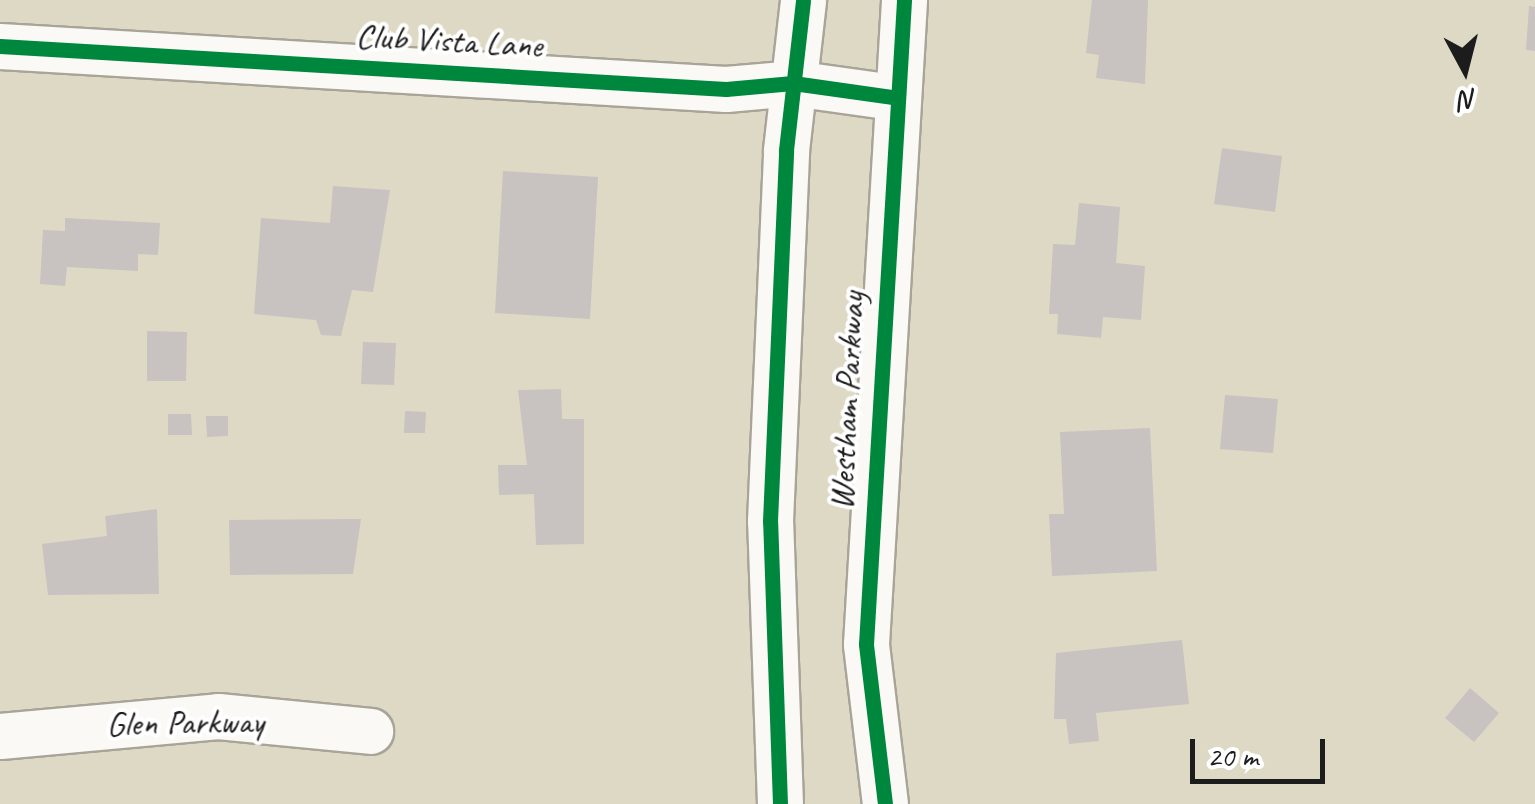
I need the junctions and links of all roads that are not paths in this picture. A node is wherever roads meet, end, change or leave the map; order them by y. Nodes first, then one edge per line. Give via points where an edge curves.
1 (803, 0) edge
2 (904, 0) edge
3 (0, 46) edge
4 (793, 83) junction
5 (893, 97) junction
6 (370, 730) dead end
7 (0, 736) edge
8 (780, 804) edge
9 (886, 804) edge

1 - 4 street, Westham Parkway
2 - 5 street, Westham Parkway
3 - 4 street, Club Vista Lane via 726,89
4 - 5 street, Club Vista Lane
4 - 8 street, Westham Parkway via 770,521
5 - 9 street, Westham Parkway via 866,644
6 - 7 street, Glen Parkway via 218,716

